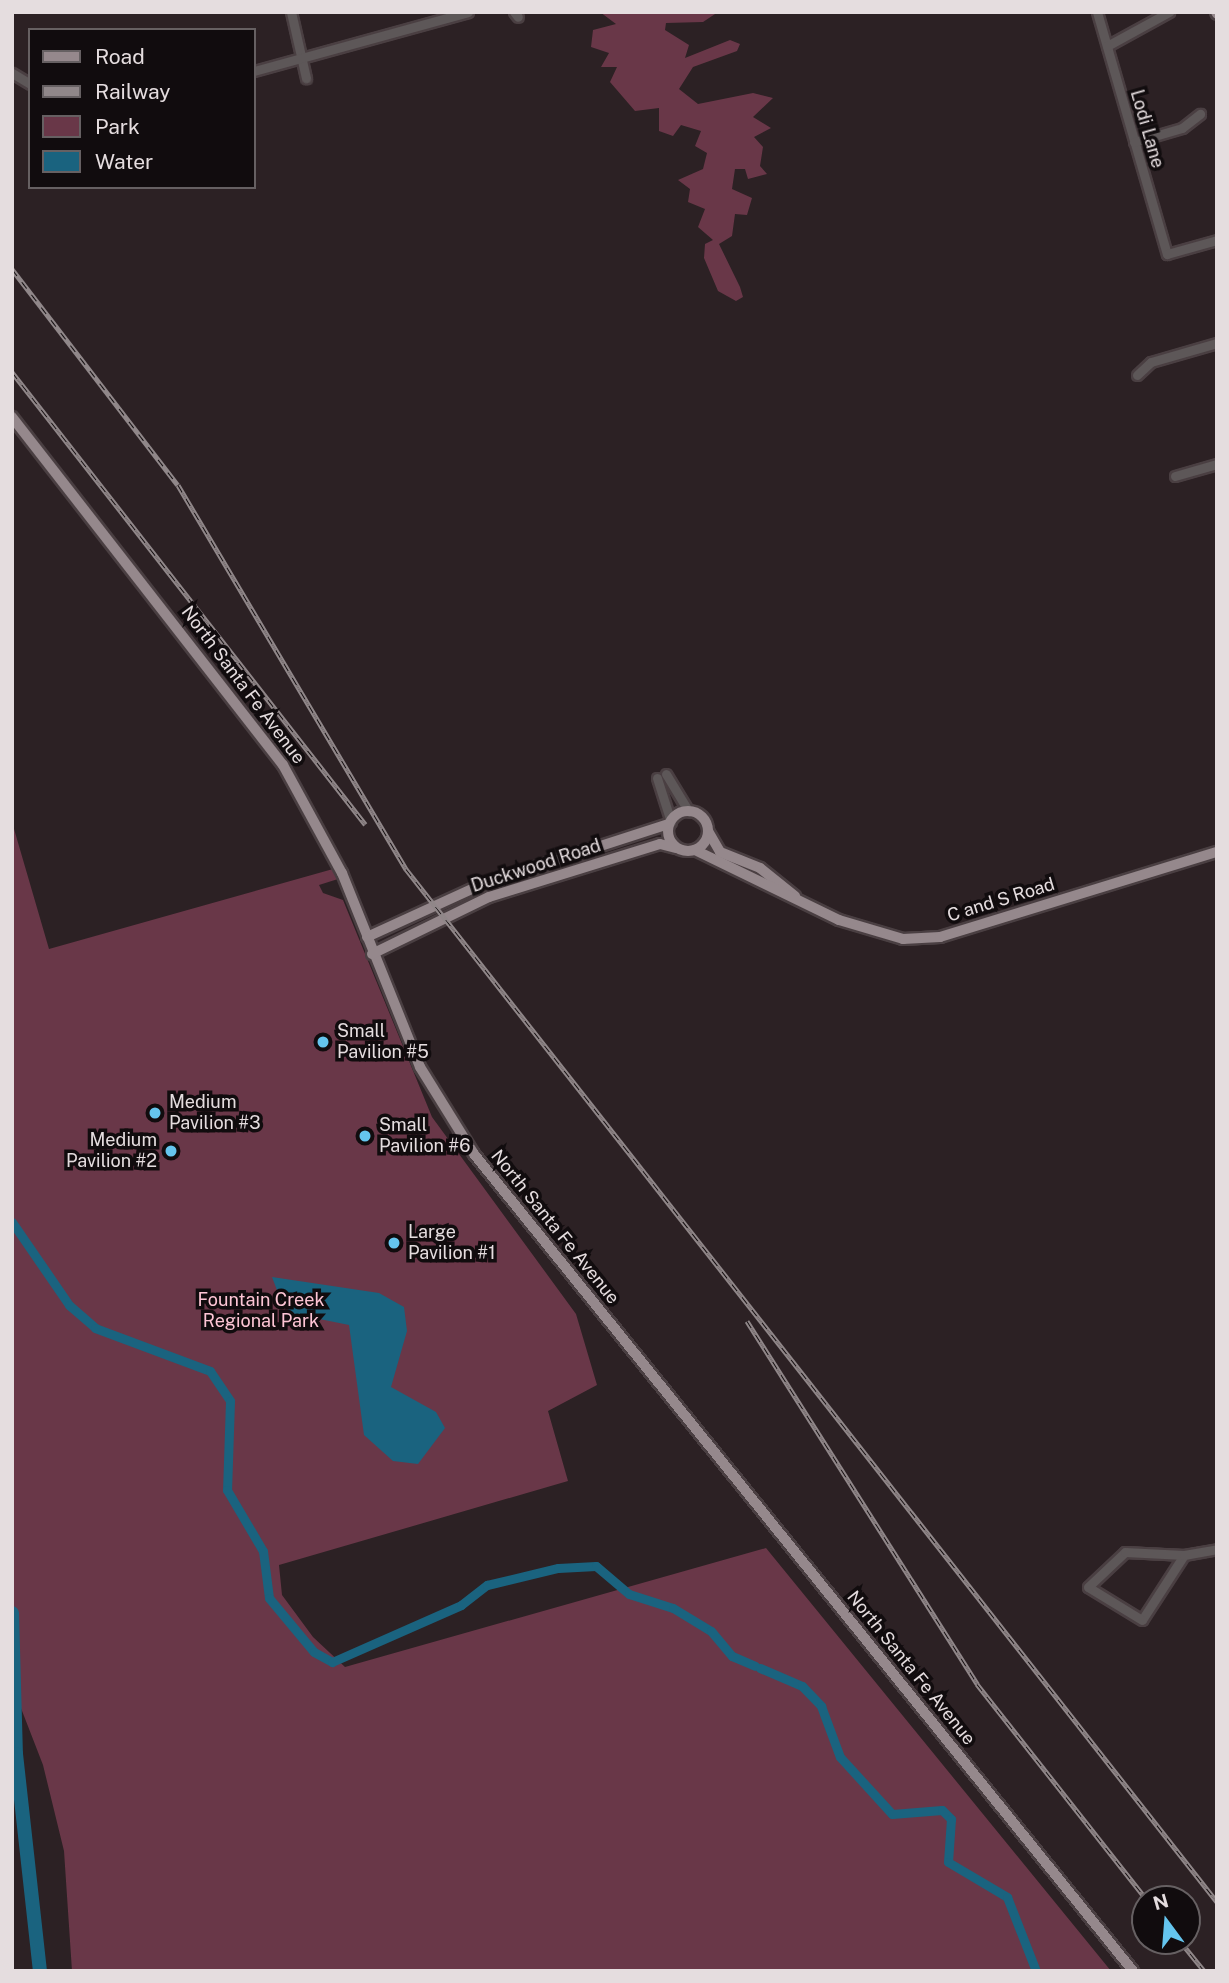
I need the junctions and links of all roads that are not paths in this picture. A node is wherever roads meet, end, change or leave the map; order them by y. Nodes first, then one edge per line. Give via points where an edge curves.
1 (290, 12) edge
2 (468, 12) edge
3 (1097, 12) edge
4 (1169, 12) edge
5 (1107, 46) junction
6 (300, 57) junction
7 (256, 70) edge
8 (12, 73) edge
9 (306, 78) dead end
10 (28, 83) edge
11 (1200, 114) dead end
12 (1134, 142) junction
13 (1217, 240) edge
14 (1217, 343) edge
15 (1137, 375) dead end
16 (12, 417) edge
17 (1217, 464) edge
18 (1175, 476) dead end
19 (689, 812) junction
20 (670, 823) junction
21 (708, 830) junction
22 (676, 848) junction
23 (695, 850) junction
24 (1217, 852) edge
25 (797, 898) junction
26 (367, 937) junction
27 (372, 954) junction
28 (1217, 1549) edge
29 (1184, 1555) junction
30 (1133, 1971) edge

1 - 6 street
2 - 6 street
3 - 5 street, Lodi Lane
4 - 5 street
5 - 12 street, Lodi Lane
6 - 7 street
6 - 9 street
8 - 10 street
11 - 12 street via 1182,128
12 - 13 street, Lodi Lane via 1167,254
14 - 15 street via 1151,362
16 - 26 main road, North Santa Fe Avenue via 283,765 342,873
17 - 18 street
19 - 20 main road
19 - 20 street via 661,776
19 - 21 main road via 703,818
20 - 22 main road
20 - 26 main road, Duckwood Road via 483,884
21 - 23 main road
21 - 25 main road, C and S Road via 720,852 760,868
22 - 23 main road
22 - 27 main road, Duckwood Road via 660,844 489,897
23 - 25 main road, C and S Road
24 - 25 main road, C and S Road via 940,937 873,933
26 - 27 main road, North Santa Fe Avenue
27 - 30 main road, North Santa Fe Avenue via 420,1067 474,1154
28 - 29 street
29 - 29 street via 1142,1620 1088,1587 1125,1552

